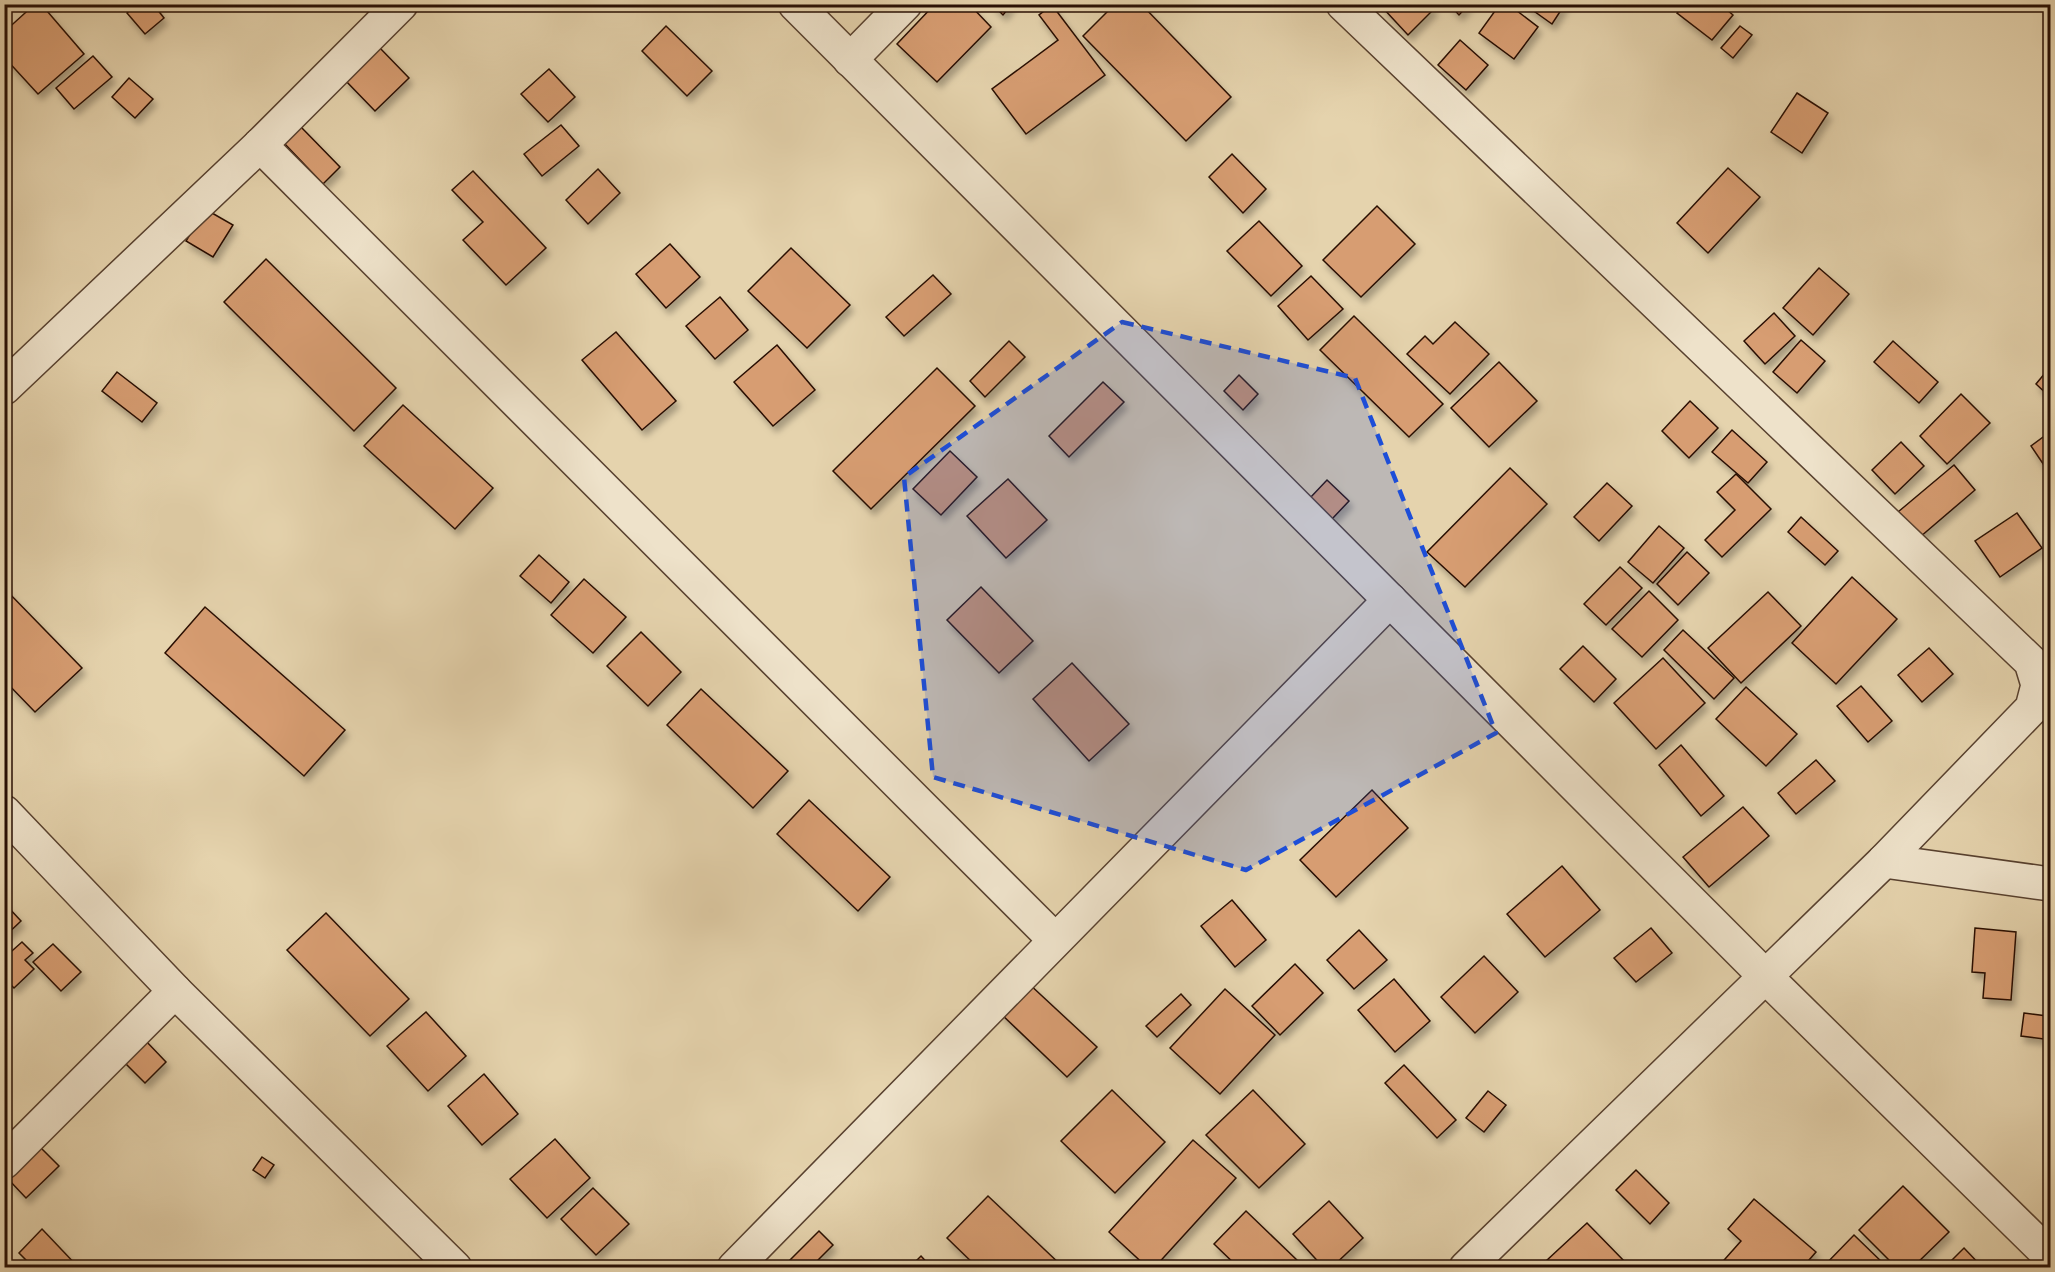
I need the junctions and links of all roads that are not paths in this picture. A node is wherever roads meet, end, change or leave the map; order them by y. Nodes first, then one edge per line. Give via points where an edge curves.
1 (401, 4) edge
2 (795, 4) edge
3 (905, 4) edge
4 (1361, 10) edge
5 (850, 60) junction
6 (260, 145) junction
7 (4, 388) edge
8 (1390, 600) junction
9 (4, 812) edge
10 (1884, 861) junction
11 (2050, 884) edge
12 (1055, 940) junction
13 (1766, 977) junction
14 (174, 991) junction
15 (4, 1162) edge
16 (2050, 1256) edge
17 (454, 1268) edge
18 (734, 1268) edge
19 (1466, 1268) edge

1 - 6 street
2 - 5 street
3 - 5 street
4 - 10 street via 2031,662 2038,685 2032,708
5 - 8 street
6 - 7 street
6 - 12 street
8 - 12 street
8 - 13 street
9 - 14 street
10 - 11 street
10 - 13 street
12 - 18 street
13 - 16 street
13 - 19 street
14 - 15 street
14 - 17 street

